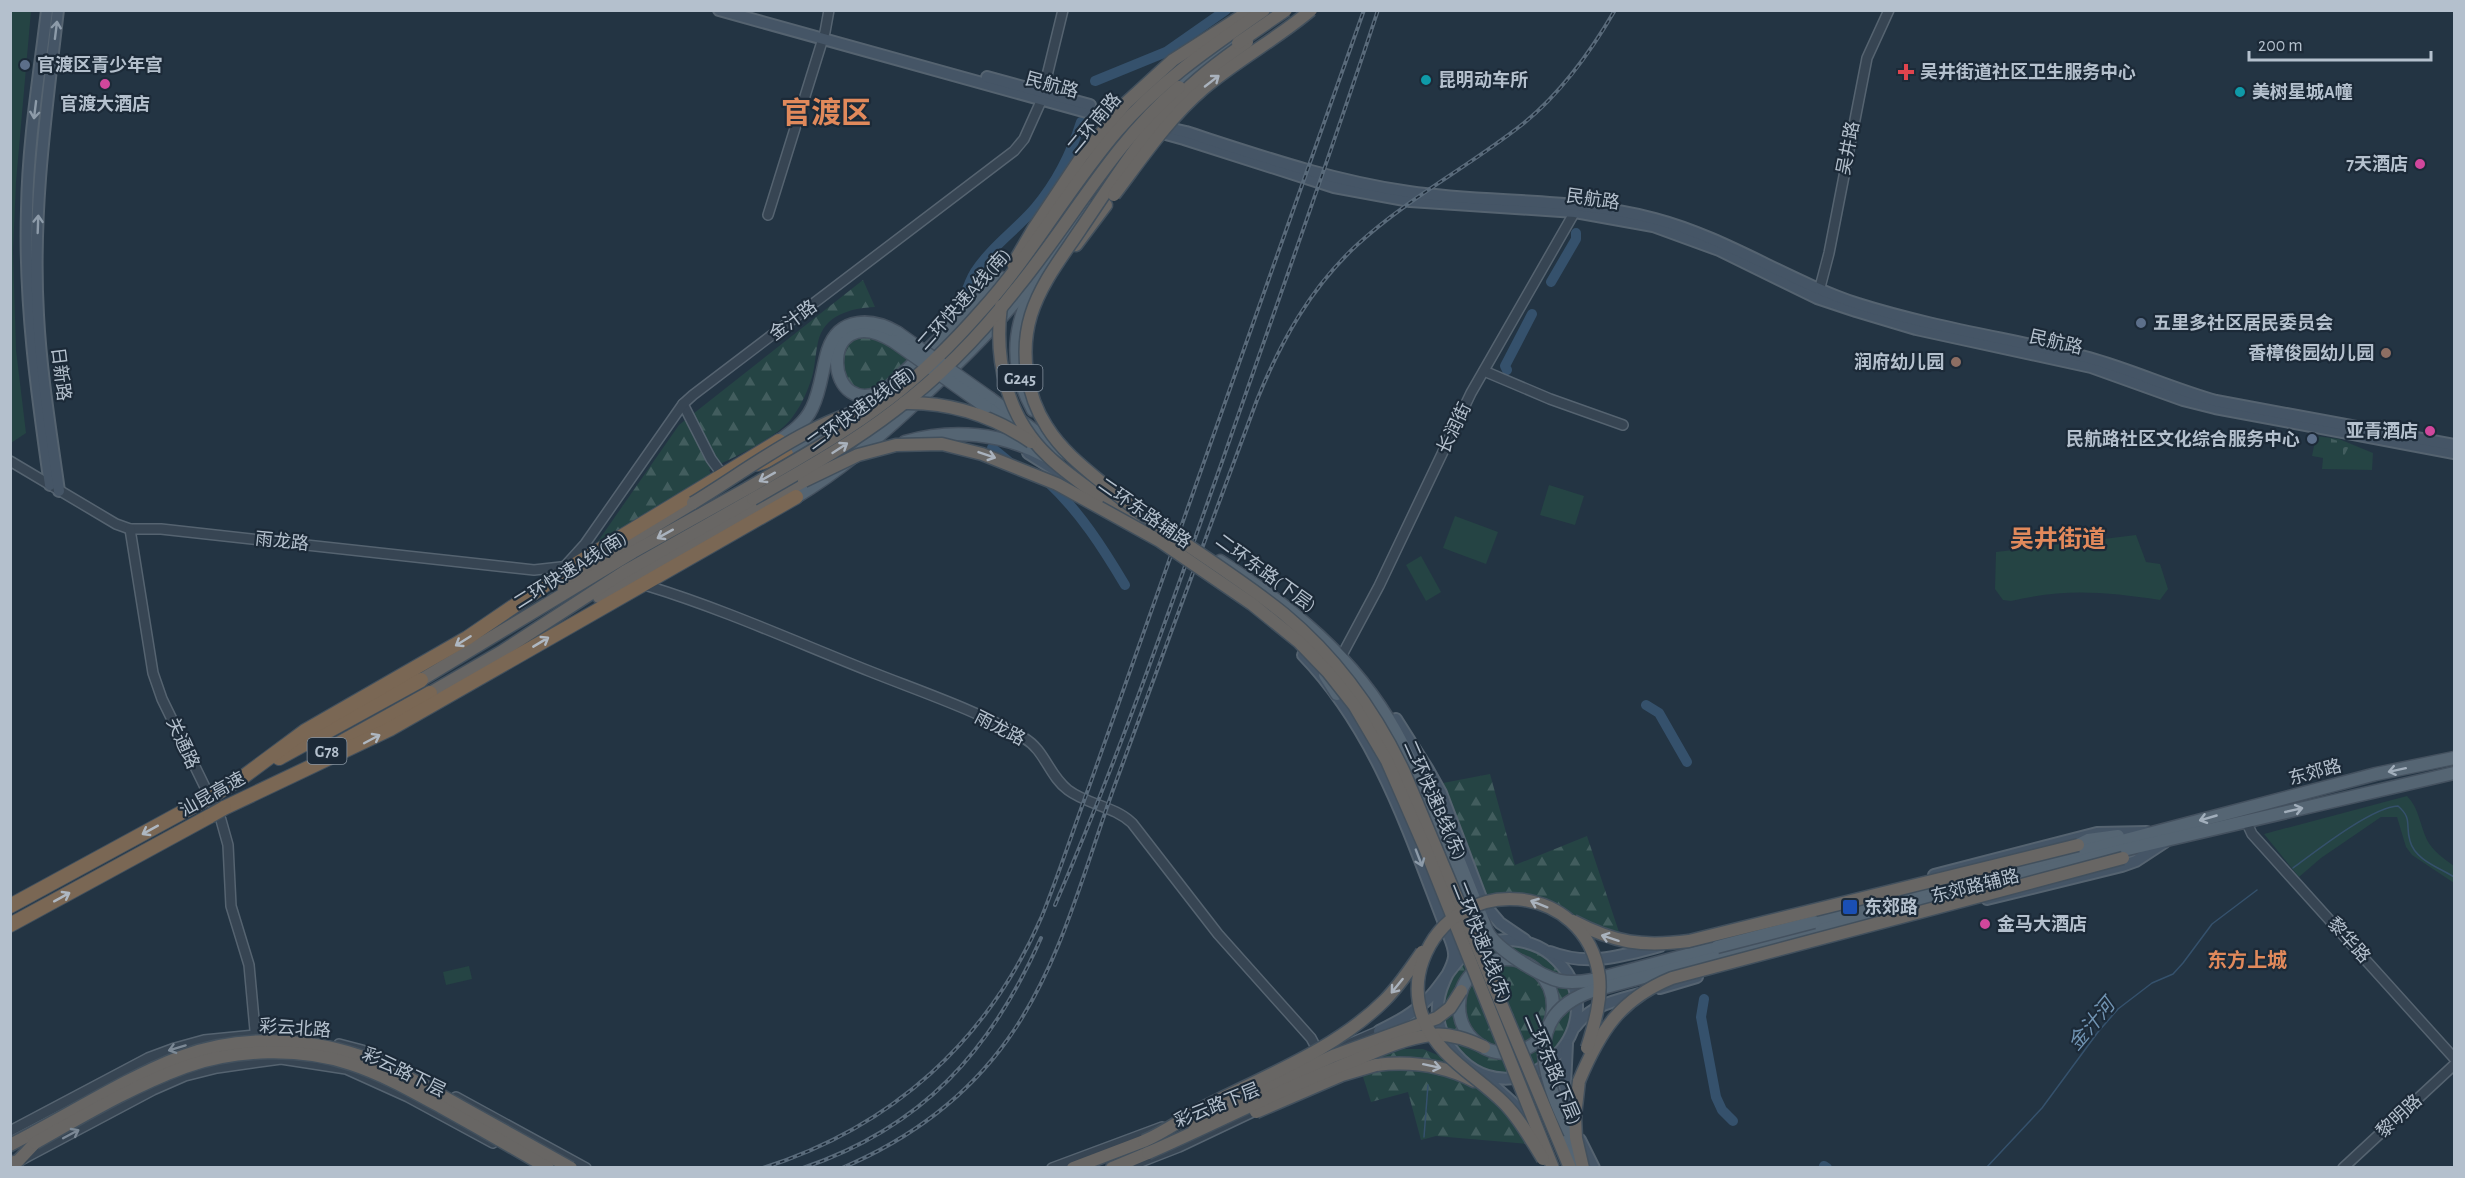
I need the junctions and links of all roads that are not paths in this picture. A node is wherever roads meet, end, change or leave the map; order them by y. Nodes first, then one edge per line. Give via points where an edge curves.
1 (47, 10) edge
2 (58, 10) edge
3 (719, 10) edge
4 (746, 10) edge
5 (829, 10) edge
6 (1064, 10) edge
7 (1266, 10) edge
8 (1286, 10) edge
9 (1311, 10) edge
10 (1889, 10) edge
11 (1249, 11) edge
12 (824, 35) junction
13 (1043, 96) junction
14 (1120, 118) junction
15 (1146, 126) junction
16 (1577, 209) junction
17 (768, 215) dead end
18 (1060, 242) junction
19 (1001, 279) junction
20 (1818, 294) junction
21 (1034, 305) junction
22 (896, 337) junction
23 (1484, 371) junction
24 (683, 404) junction
25 (1623, 425) dead end
26 (986, 436) junction
27 (779, 441) joint
28 (2454, 445) edge
29 (2454, 453) edge
30 (786, 454) joint
31 (10, 461) edge
32 (719, 470) dead end
33 (54, 488) junction
34 (1112, 493) junction
35 (796, 496) junction
36 (690, 499) junction
37 (719, 511) junction
38 (1160, 527) junction
39 (130, 529) junction
40 (1160, 541) junction
41 (568, 565) joint
42 (648, 586) dead end
43 (1299, 625) junction
44 (476, 649) junction
45 (501, 652) junction
46 (1342, 654) junction
47 (421, 680) joint
48 (430, 693) joint
49 (1337, 694) junction
50 (1365, 694) junction
51 (1396, 719) junction
52 (2454, 758) edge
53 (2454, 773) edge
54 (217, 793) junction
55 (224, 808) junction
56 (2246, 821) junction
57 (2169, 835) junction
58 (2078, 845) joint
59 (2123, 858) joint
60 (10, 906) edge
61 (1559, 914) junction
62 (1782, 915) junction
63 (1814, 922) junction
64 (1446, 924) junction
65 (10, 925) edge
66 (1722, 931) junction
67 (1539, 947) junction
68 (1718, 952) junction
69 (1533, 967) junction
70 (1448, 973) junction
71 (1594, 985) junction
72 (1461, 990) junction
73 (1550, 1023) junction
74 (1379, 1031) joint
75 (255, 1035) junction
76 (1570, 1037) junction
77 (1484, 1047) junction
78 (1393, 1048) joint
79 (1322, 1057) junction
80 (2454, 1058) edge
81 (257, 1061) junction
82 (2454, 1065) edge
83 (1470, 1067) junction
84 (1330, 1075) junction
85 (1579, 1081) junction
86 (1485, 1086) junction
87 (10, 1133) edge
88 (33, 1139) junction
89 (10, 1145) edge
90 (1146, 1147) junction
91 (12, 1161) edge
92 (538, 1167) edge
93 (548, 1167) edge
94 (571, 1167) edge
95 (586, 1167) edge
96 (1052, 1167) edge
97 (1073, 1167) edge
98 (1112, 1167) edge
99 (1124, 1167) edge
100 (1551, 1167) edge
101 (1569, 1167) edge
102 (1578, 1167) edge
103 (1585, 1167) edge
104 (1594, 1167) edge
105 (2343, 1167) edge

1 -> 33 main road, 日新路 via 30,148 27,211 33,364
33 -> 2 main road, 日新路 via 40,345 37,254 41,149
3 - 12 main road, 民航路
4 - 12 main road, 民航路
5 - 12 street
6 - 13 street, 金汁路
7 - 14 main road, 二环南路 via 1168,74
7 -> 37 highway, 二环快速A线(南), bridge via 1186,65 1130,116 1094,159 1006,283 916,376 851,426
8 - 15 main road, G245 via 1191,76
8 - 21 highway, bridge via 1205,73 1162,115 1053,271
37 -> 8 highway, 二环快速B线(南), bridge via 838,450 916,393 1016,291 1104,167 1140,124 1194,75
21 -> 9 highway, bridge via 1180,111 1226,70
10 - 20 street, 吴井路 via 1865,68
11 - 40 highway, bridge via 1166,65 1110,120 1024,243 1009,273 1002,300 1001,366 1012,403 1029,435 1064,471
12 - 13 main road, 民航路
12 - 17 street
13 - 14 main road, 民航路
13 - 24 street, 金汁路 via 1024,139 1014,151
14 - 15 main road, 民航路
14 - 19 main road, 二环南路
15 - 16 main road, 民航路 via 1334,187 1381,197
15 - 18 main road, G245
16 - 20 main road, 民航路 via 1617,210 1686,228
16 - 23 street, 长润街
18 - 34 main road, G245 via 1020,318 1017,365 1029,402 1046,428
18 - 35 main road via 1021,295 955,367 856,456
19 - 22 main road, 二环南路 via 886,389 864,395 844,386 836,360 847,338 868,331
19 - 30 main road via 958,334 902,386 838,431
20 - 28 main road, 民航路 via 2093,360 2216,401
20 - 29 main road, 民航路 via 1916,329 2091,367 2183,400
21 - 38 highway, bridge via 1027,335 1027,372 1033,400 1045,425 1076,460
22 - 27 main road via 884,326 868,322 855,323 841,331 829,349 809,414
22 - 34 main road, bridge
23 - 25 street
23 - 46 street, 长润街 via 1384,577
24 - 32 street
24 - 41 street, 金汁路
26 - 34 main road via 1038,452
26 - 35 main road via 949,435 906,442
26 - 49 main road, 二环东路辅路 via 1042,462 1243,602 1296,648
27 - 36 highway
30 - 36 highway via 727,476
31 - 33 street, 雨龙路
33 - 39 street, 雨龙路
34 - 43 main road, 二环东路(下层) / G245 via 1264,589
55 -> 35 highway via 390,729
36 - 38 highway, bridge via 838,418 886,405 922,403 959,409 1006,426
36 - 44 highway
36 -> 54 highway via 573,566 468,638 305,731
37 -> 44 highway, 二环快速A线(南) via 615,563
37 - 45 highway, 二环快速B线(南)
38 - 101 highway, 二环快速B线(东), bridge via 1294,623 1333,661 1375,715 1404,772
39 - 41 street, 雨龙路 via 184,531 534,570
39 - 75 street, 关通路 via 153,673 221,820 228,844 231,906 249,965
45 -> 40 highway, bridge via 846,460 886,446 953,446 1015,466 1057,484
40 - 100 highway, 二环快速A线(东), bridge via 1252,604 1299,642 1337,682 1367,723 1404,797
42 - 79 street, 雨龙路 via 724,612 1026,739 1069,791 1116,811 1132,824 1218,934 1311,1038
43 - 46 main road, G245
43 - 49 main road, G245
43 - 50 main road, 二环东路(下层)
44 - 47 highway, 二环快速A线(南)
45 - 48 highway, 二环快速B线(南)
46 - 50 main road, 二环东路(下层)
46 - 51 main road, G245 via 1377,690
47 - 54 highway, 汕昆高速 / G78
48 - 55 highway, 汕昆高速 / G78
49 -> 70 main road, 二环东路辅路 / G245 via 1378,762 1450,940 1454,956
50 - 101 main road, 二环东路(下层), bridge via 1408,778 1518,1058
50 - 102 main road, 二环东路(下层), bridge via 1392,725 1409,758 1528,1060
51 - 67 main road, G245 via 1441,793 1488,910 1500,923
51 - 69 main road, bridge via 1437,803 1490,937 1507,953
52 -> 57 main road, 东郊路 via 2376,774
56 -> 53 main road, 东郊路
54 -> 60 highway, 汕昆高速 / G78, bridge
65 -> 55 highway, 汕昆高速 / G78, bridge
56 - 57 main road, 东郊路
56 - 80 street, 黎华路 via 2252,834
57 - 58 main road via 2097,838
57 - 59 main road via 2132,857
57 - 62 main road, 东郊路辅路 via 2086,835
57 - 63 main road, 东郊路
57 - 68 main road, 东郊路
57 - 76 main road, 东郊路辅路 via 2136,861 2122,866 1609,1002 1588,1013
58 -> 61 highway, bridge via 1689,942 1646,945 1616,940
59 - 85 highway, bridge via 1665,981 1632,1000 1610,1022
61 -> 64 highway, bridge via 1528,900 1500,898 1471,907
61 - 85 highway, bridge via 1583,938 1599,976 1597,1013
62 - 63 main road
62 - 66 main road, 东郊路辅路
63 - 68 main road, 东郊路, bridge
64 - 86 highway, bridge via 1421,965 1420,1007 1440,1047
64 -> 90 highway, bridge via 1387,998 1348,1031 1213,1102
66 - 67 main road, 东郊路辅路 via 1609,959 1577,960
66 - 68 main road
67 - 70 main road via 1508,940 1485,943 1464,954
67 - 76 main road, G245 via 1560,965 1574,990 1576,1018
68 - 71 main road, 东郊路, bridge
69 - 71 main road, bridge via 1562,981
69 - 72 main road, bridge via 1517,961 1493,962 1473,974
69 - 73 main road, bridge via 1553,995
70 - 74 main road via 1422,1004
70 - 83 main road via 1439,997 1440,1029 1449,1046
71 - 73 main road, bridge via 1566,1003
72 - 77 main road, bridge via 1461,1022
72 - 90 highway, bridge via 1450,1008 1437,1018 1333,1056
73 - 77 main road, bridge via 1537,1040 1518,1051 1504,1053
73 - 103 main road, bridge via 1543,1049 1546,1075
74 - 79 street, 彩云路下层
75 - 81 street, 关通路
75 -> 87 street, 彩云路下层 via 204,1040 148,1058
75 - 95 street, 彩云路下层 via 291,1036 362,1050
76 - 83 main road, G245 via 1552,1062 1530,1075 1496,1077
76 - 104 main road via 1565,1085 1573,1124
77 - 90 highway, bridge via 1449,1035 1412,1039
78 - 83 main road, G245 via 1415,1042 1432,1043
78 - 84 street, 彩云路下层 / G245
79 - 84 street, 雨龙路
79 - 96 street, 彩云路下层 via 1233,1099
91 -> 81 street, 彩云路下层 via 184,1076
81 - 92 street, 彩云路下层 via 282,1059 346,1069 408,1096
82 - 105 street, 黎明路
83 - 100 main road via 1509,1098 1522,1114
84 - 99 street, 彩云路下层 / G245 via 1189,1143
85 - 103 highway, bridge via 1575,1126
90 -> 86 highway, bridge via 1265,1109 1342,1075 1376,1065 1426,1065 1460,1073
86 - 100 highway, bridge via 1515,1114
87 - 88 highway
88 - 89 highway, 彩云北路
88 - 91 highway
88 - 93 highway, 彩云北路, bridge via 187,1067 223,1057 284,1053 350,1064 377,1074
88 - 94 highway, 彩云北路, bridge via 147,1072 181,1057 239,1044 303,1043 338,1049 400,1073
90 - 97 highway
90 - 98 highway

